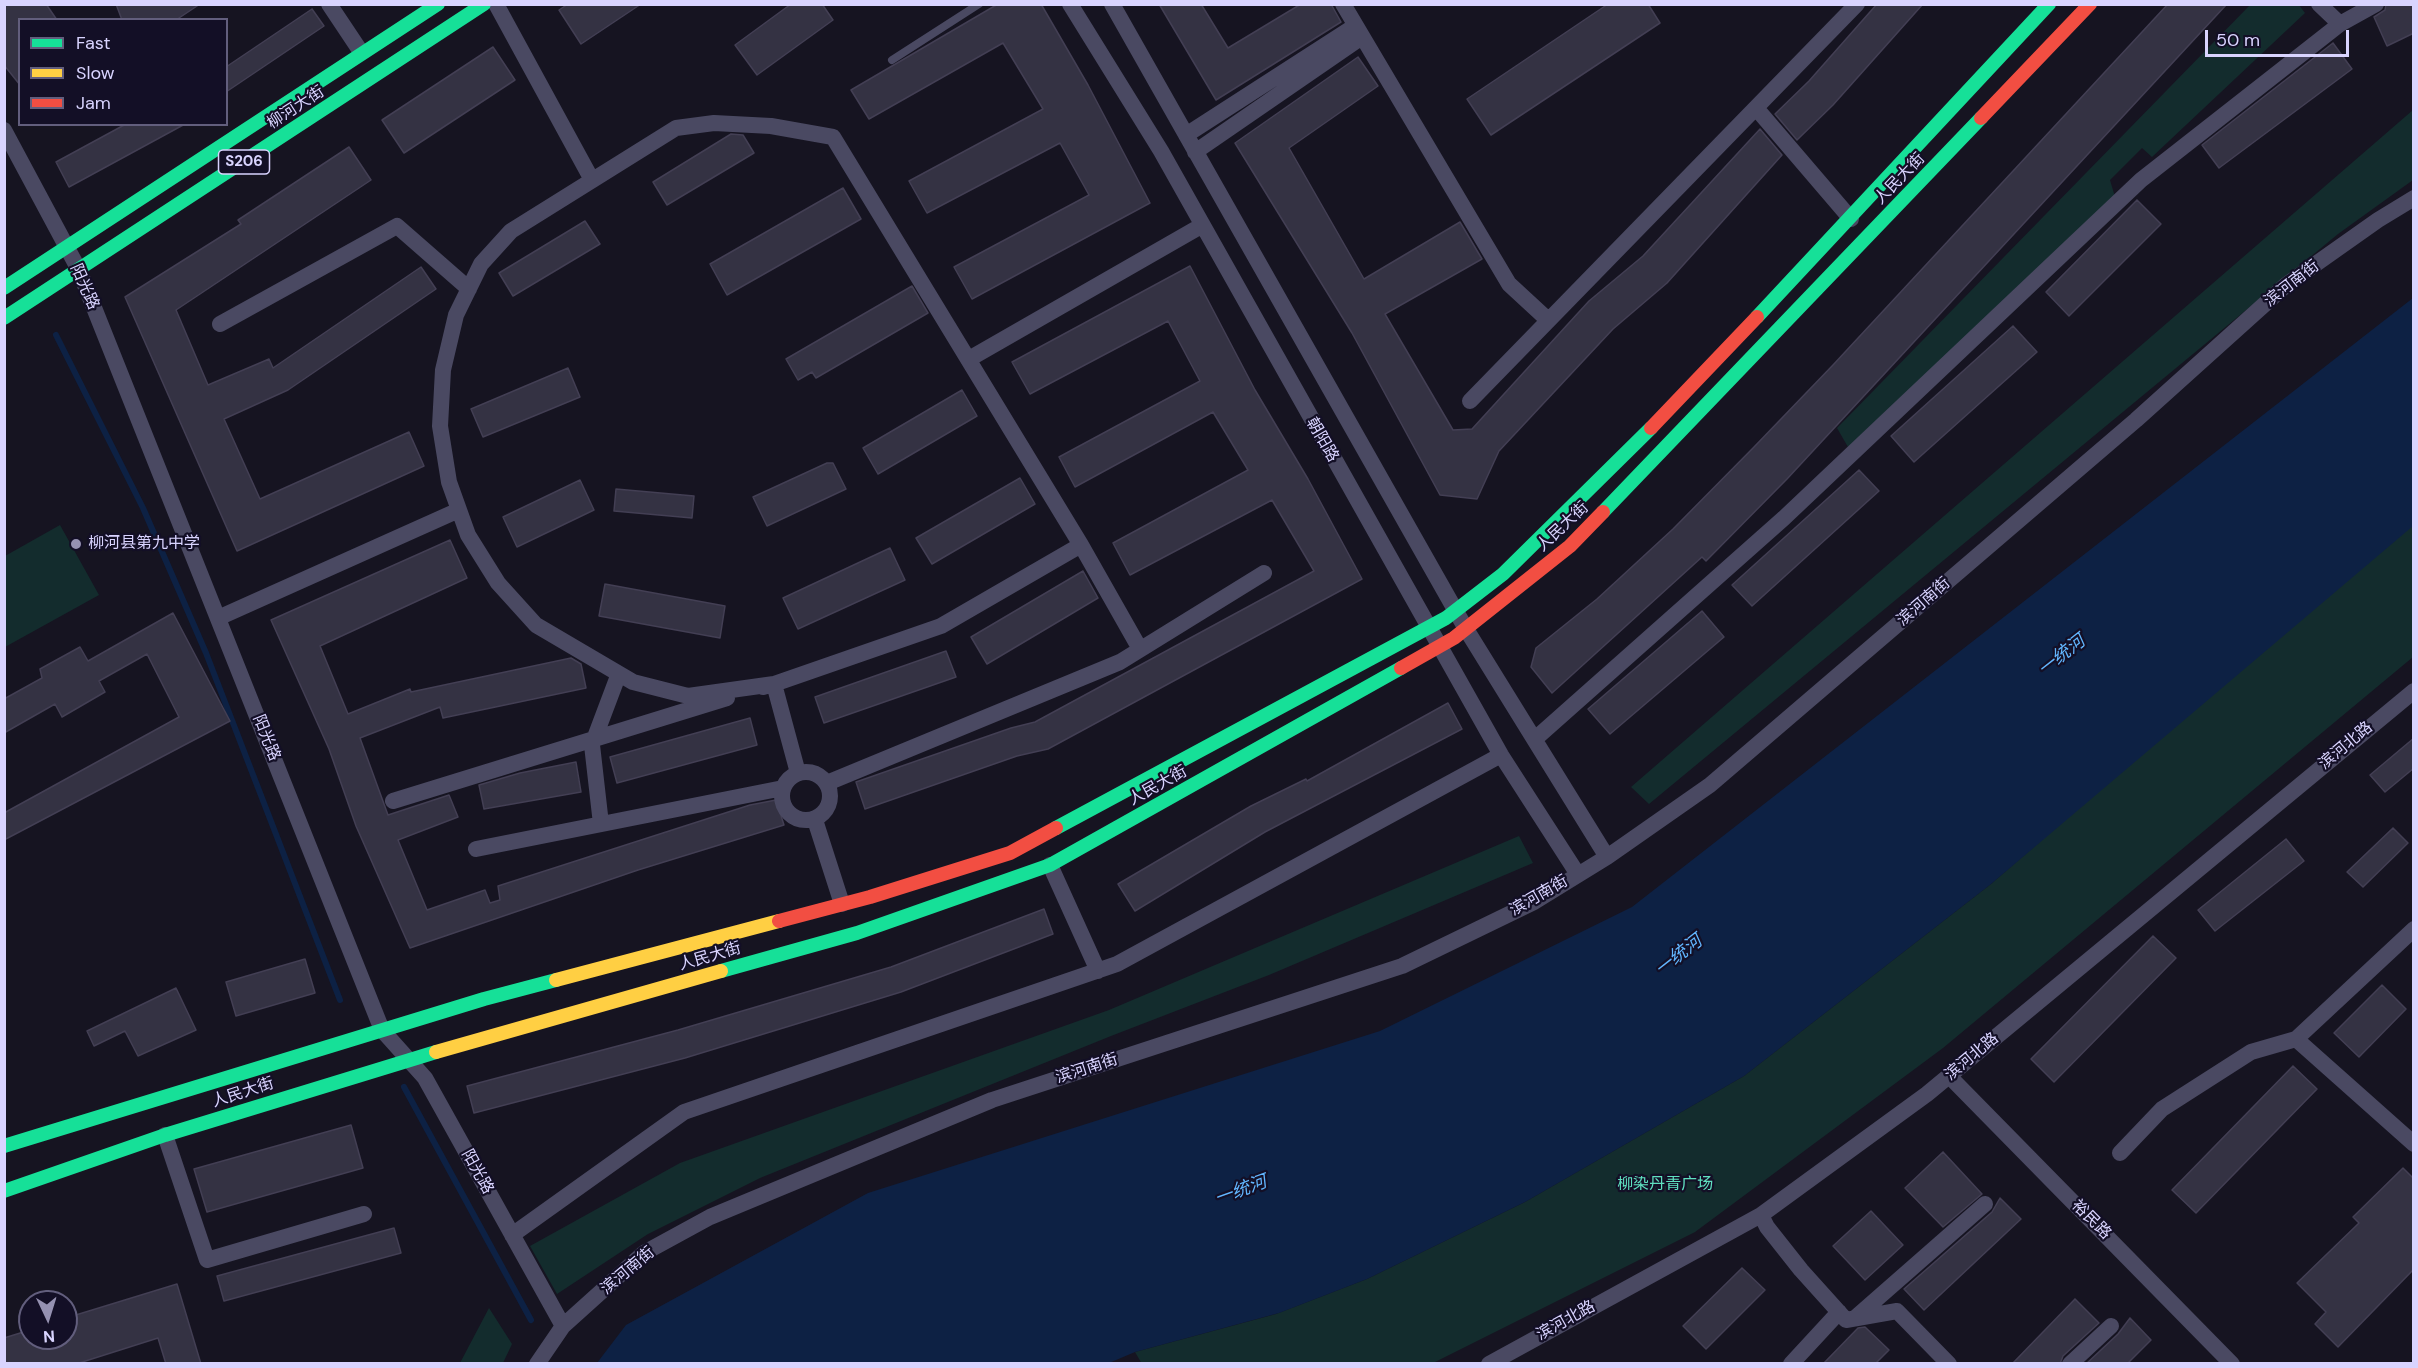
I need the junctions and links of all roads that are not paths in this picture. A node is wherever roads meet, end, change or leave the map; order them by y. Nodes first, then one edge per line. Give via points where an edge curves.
1 (329, 4) edge
2 (438, 4) edge
3 (484, 4) edge
4 (496, 4) edge
5 (979, 4) edge
6 (1070, 4) edge
7 (1112, 4) edge
8 (1343, 4) edge
9 (1857, 4) edge
10 (2049, 4) edge
11 (2090, 4) edge
12 (2319, 4) edge
13 (2376, 4) edge
14 (2340, 24) junction
15 (1359, 31) junction
16 (361, 52) junction
17 (892, 60) dead end
18 (1756, 108) junction
19 (4, 130) edge
20 (1186, 135) junction
21 (1195, 152) junction
22 (592, 180) junction
23 (2414, 198) edge
24 (1851, 219) junction
25 (1201, 226) junction
26 (66, 249) junction
27 (79, 270) junction
28 (4, 288) edge
29 (469, 289) junction
30 (4, 318) edge
31 (1548, 320) junction
32 (220, 324) dead end
33 (969, 359) junction
34 (1470, 400) dead end
35 (459, 510) junction
36 (1081, 545) junction
37 (1264, 573) dead end
38 (1455, 611) junction
39 (218, 618) junction
40 (1428, 628) junction
41 (1466, 629) junction
42 (1439, 647) junction
43 (1140, 649) junction
44 (618, 676) junction
45 (774, 684) junction
46 (2414, 691) edge
47 (697, 701) junction
48 (594, 739) junction
49 (1534, 739) junction
50 (1501, 755) junction
51 (798, 773) junction
52 (827, 783) junction
53 (783, 788) junction
54 (393, 801) dead end
55 (815, 820) junction
56 (601, 824) junction
57 (476, 849) dead end
58 (1607, 856) junction
59 (1050, 865) junction
60 (1577, 873) junction
61 (842, 904) junction
62 (2414, 929) edge
63 (1098, 971) junction
64 (382, 1030) junction
65 (2296, 1039) junction
66 (409, 1059) junction
67 (1948, 1076) junction
68 (165, 1135) junction
69 (2414, 1144) edge
70 (4, 1146) edge
71 (2120, 1153) dead end
72 (4, 1191) edge
73 (1985, 1204) dead end
74 (364, 1214) dead end
75 (1761, 1215) junction
76 (512, 1235) junction
77 (1847, 1315) junction
78 (563, 1326) junction
79 (2111, 1326) dead end
80 (537, 1364) edge
81 (1489, 1364) edge
82 (1791, 1364) edge
83 (1948, 1364) edge
84 (2070, 1364) edge
85 (2232, 1364) edge

1 - 16 street
2 - 16 street, 柳河大街 / S206
3 - 27 street, 柳河大街 / S206
4 - 22 street
5 - 17 lane
6 - 25 street, 朝阳路 via 1161,151
7 - 20 street
8 - 15 street
9 - 18 street
10 - 24 street, 人民大街
11 - 41 street, 人民大街 via 1570,546
12 - 14 street
13 - 14 street
14 - 49 street via 2141,180 1784,518
15 - 20 street
15 - 21 street
15 - 31 street via 1509,284
16 - 26 street, 柳河大街 / S206
18 - 24 street
18 - 31 street
19 - 26 street, 阳光路
20 - 21 street
21 - 38 street
22 - 29 street via 511,231 481,264
22 - 33 street via 676,128 714,123 771,126 833,137
23 - 58 street, 滨河南街 via 2286,285 2136,420 1710,785
24 - 38 street, 人民大街 via 1597,484 1503,574
25 - 33 street
25 - 40 street, 朝阳路
26 - 27 street, 阳光路
26 - 28 street, 柳河大街 / S206
27 - 30 street, 柳河大街 / S206
27 - 39 street, 阳光路
29 - 32 street via 397,226
29 - 35 street via 456,315 442,381 440,426 449,482
31 - 34 street
33 - 36 street
35 - 39 street
35 - 44 street via 468,535 498,584 536,625
36 - 43 street
36 - 45 street via 941,626
37 - 43 street
38 - 40 street, 人民大街
38 - 41 street
39 - 64 street, 阳光路
40 - 42 street, 朝阳路
40 - 61 street, 人民大街 via 1010,853
41 - 42 street, 人民大街
41 - 49 street
42 - 50 street, 朝阳路
42 - 59 street, 人民大街
43 - 52 street via 1120,662
44 - 47 street
44 - 48 street
45 - 47 street
45 - 51 street
46 - 67 street, 滨河北路
47 - 48 street
48 - 54 street
48 - 56 street
49 - 58 street
50 - 60 street, 朝阳路
50 - 63 street
51 - 52 street via 819,775
51 - 53 street
52 - 55 street via 830,804
53 - 55 street via 785,810 804,821
53 - 56 street
55 - 61 street
56 - 57 street
58 - 60 street, 滨河南街
59 - 63 street
59 - 66 street, 人民大街 via 857,933
60 - 78 street, 滨河南街 via 1534,902 1402,966 992,1100 710,1217 644,1253
61 - 64 street, 人民大街
62 - 65 street
63 - 76 street via 684,1112
64 - 66 street, 阳光路
64 - 70 street, 人民大街
65 - 69 street
65 - 71 street via 2251,1052 2163,1109
66 - 68 street, 人民大街
66 - 76 street, 阳光路 via 425,1078
67 - 75 street, 滨河北路
67 - 85 street, 裕民路
68 - 72 street, 人民大街
68 - 74 street via 207,1260
73 - 77 street
75 - 77 street via 1801,1270
75 - 81 street, 滨河北路
76 - 78 street, 阳光路
77 - 82 street
77 - 83 street via 1897,1311
78 - 80 street, 滨河南街
79 - 84 street

